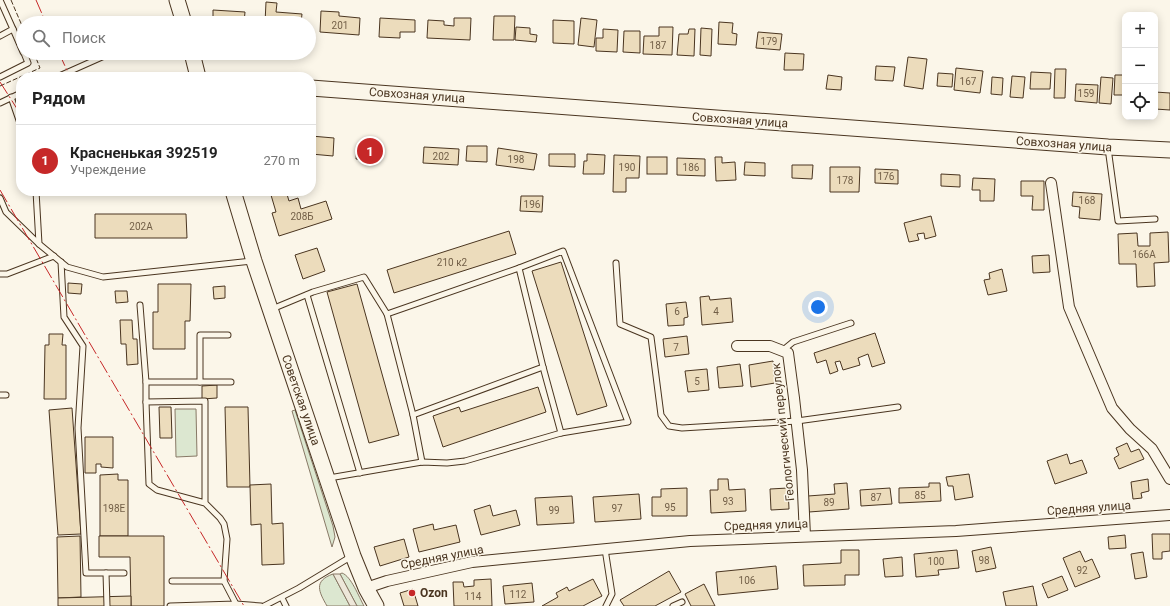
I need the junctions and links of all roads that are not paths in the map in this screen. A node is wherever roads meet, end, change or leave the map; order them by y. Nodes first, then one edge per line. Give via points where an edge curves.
1 (0, 0) edge
2 (177, 0) edge
3 (181, 16) edge
4 (13, 29) junction
5 (0, 36) edge
6 (16, 36) edge
7 (27, 60) edge
8 (95, 60) edge
9 (194, 60) edge
10 (68, 72) edge
11 (197, 72) edge
12 (0, 77) edge
13 (316, 88) edge
14 (16, 95) edge
15 (11, 97) junction
16 (0, 103) edge
17 (16, 112) edge
18 (1108, 147) junction
19 (1170, 150) edge
20 (1051, 183) dead end
21 (36, 196) edge
22 (234, 196) edge
23 (0, 198) edge
24 (0, 212) edge
25 (6, 212) junction
26 (1155, 219) dead end
27 (39, 244) junction
28 (54, 256) junction
29 (254, 261) junction
30 (61, 262) junction
31 (616, 263) dead end
32 (519, 268) junction
33 (0, 274) edge
34 (307, 295) junction
35 (140, 306) dead end
36 (270, 310) junction
37 (387, 314) junction
38 (851, 323) dead end
39 (228, 335) dead end
40 (737, 346) dead end
41 (782, 351) junction
42 (543, 368) junction
43 (146, 382) junction
44 (200, 382) junction
45 (231, 382) dead end
46 (0, 395) edge
47 (6, 395) dead end
48 (146, 402) junction
49 (898, 408) dead end
50 (413, 415) junction
51 (797, 421) junction
52 (561, 433) junction
53 (422, 462) junction
54 (360, 473) junction
55 (327, 478) junction
56 (1170, 479) edge
57 (205, 503) junction
58 (1170, 515) edge
59 (805, 536) junction
60 (605, 549) junction
61 (353, 556) junction
62 (106, 573) junction
63 (124, 573) dead end
64 (172, 581) dead end
65 (224, 581) junction
66 (366, 588) junction
67 (282, 598) junction
68 (682, 602) dead end
69 (236, 605) edge
70 (107, 606) edge
71 (170, 606) edge
72 (262, 606) edge
73 (286, 606) edge
74 (376, 606) edge
75 (606, 606) edge
76 (673, 606) edge

1 - 4 lane
2 - 3 street
4 - 5 lane
4 - 6 lane
7 - 12 lane via 28,63
8 - 10 lane
9 - 11 street
13 - 18 street, Совхозная улица
14 - 15 lane
15 - 16 lane
15 - 17 lane
18 - 19 street, Совхозная улица
18 - 26 lane via 1118,221
20 - 56 street via 1069,307 1112,408 1152,449
21 - 27 lane
22 - 29 street, Советская улица
23 - 25 lane
24 - 25 lane
25 - 27 lane
27 - 28 lane
28 - 30 lane
28 - 33 lane via 7,274
29 - 30 lane via 103,277 67,267
29 - 36 street, Советская улица
30 - 62 lane via 64,317 83,346 78,428 86,573
31 - 51 lane via 620,324 651,337 661,415 669,426 682,428
32 - 37 lane
32 - 42 lane
32 - 52 lane via 563,251 628,422
34 - 36 lane
34 - 37 lane via 364,277
34 - 54 lane
35 - 43 lane
36 - 55 street, Советская улица
37 - 50 lane
38 - 41 lane via 793,342
39 - 44 lane via 200,335
40 - 41 street, Геологический переулок via 770,346
41 - 51 street, Геологический переулок via 788,353
42 - 50 lane
42 - 52 lane
43 - 44 lane
43 - 48 lane
44 - 45 lane
46 - 47 lane
48 - 57 lane via 149,484 157,490
48 - 57 lane via 205,401
49 - 51 lane
50 - 53 lane
51 - 59 street, Геологический переулок
52 - 53 lane via 465,461
53 - 54 lane
54 - 55 lane
55 - 61 street, Советская улица
57 - 65 lane via 220,518 226,533
58 - 59 street, Средняя улица via 956,531
59 - 60 street, Средняя улица via 690,541
60 - 66 street, Средняя улица via 472,562
60 - 75 lane via 612,594
61 - 66 street, Советская улица
61 - 67 lane
62 - 63 lane
62 - 70 lane
64 - 65 lane
65 - 69 lane
66 - 74 street, Советская улица
67 - 72 lane
67 - 73 lane
68 - 76 lane
69 - 71 lane
69 - 72 lane

